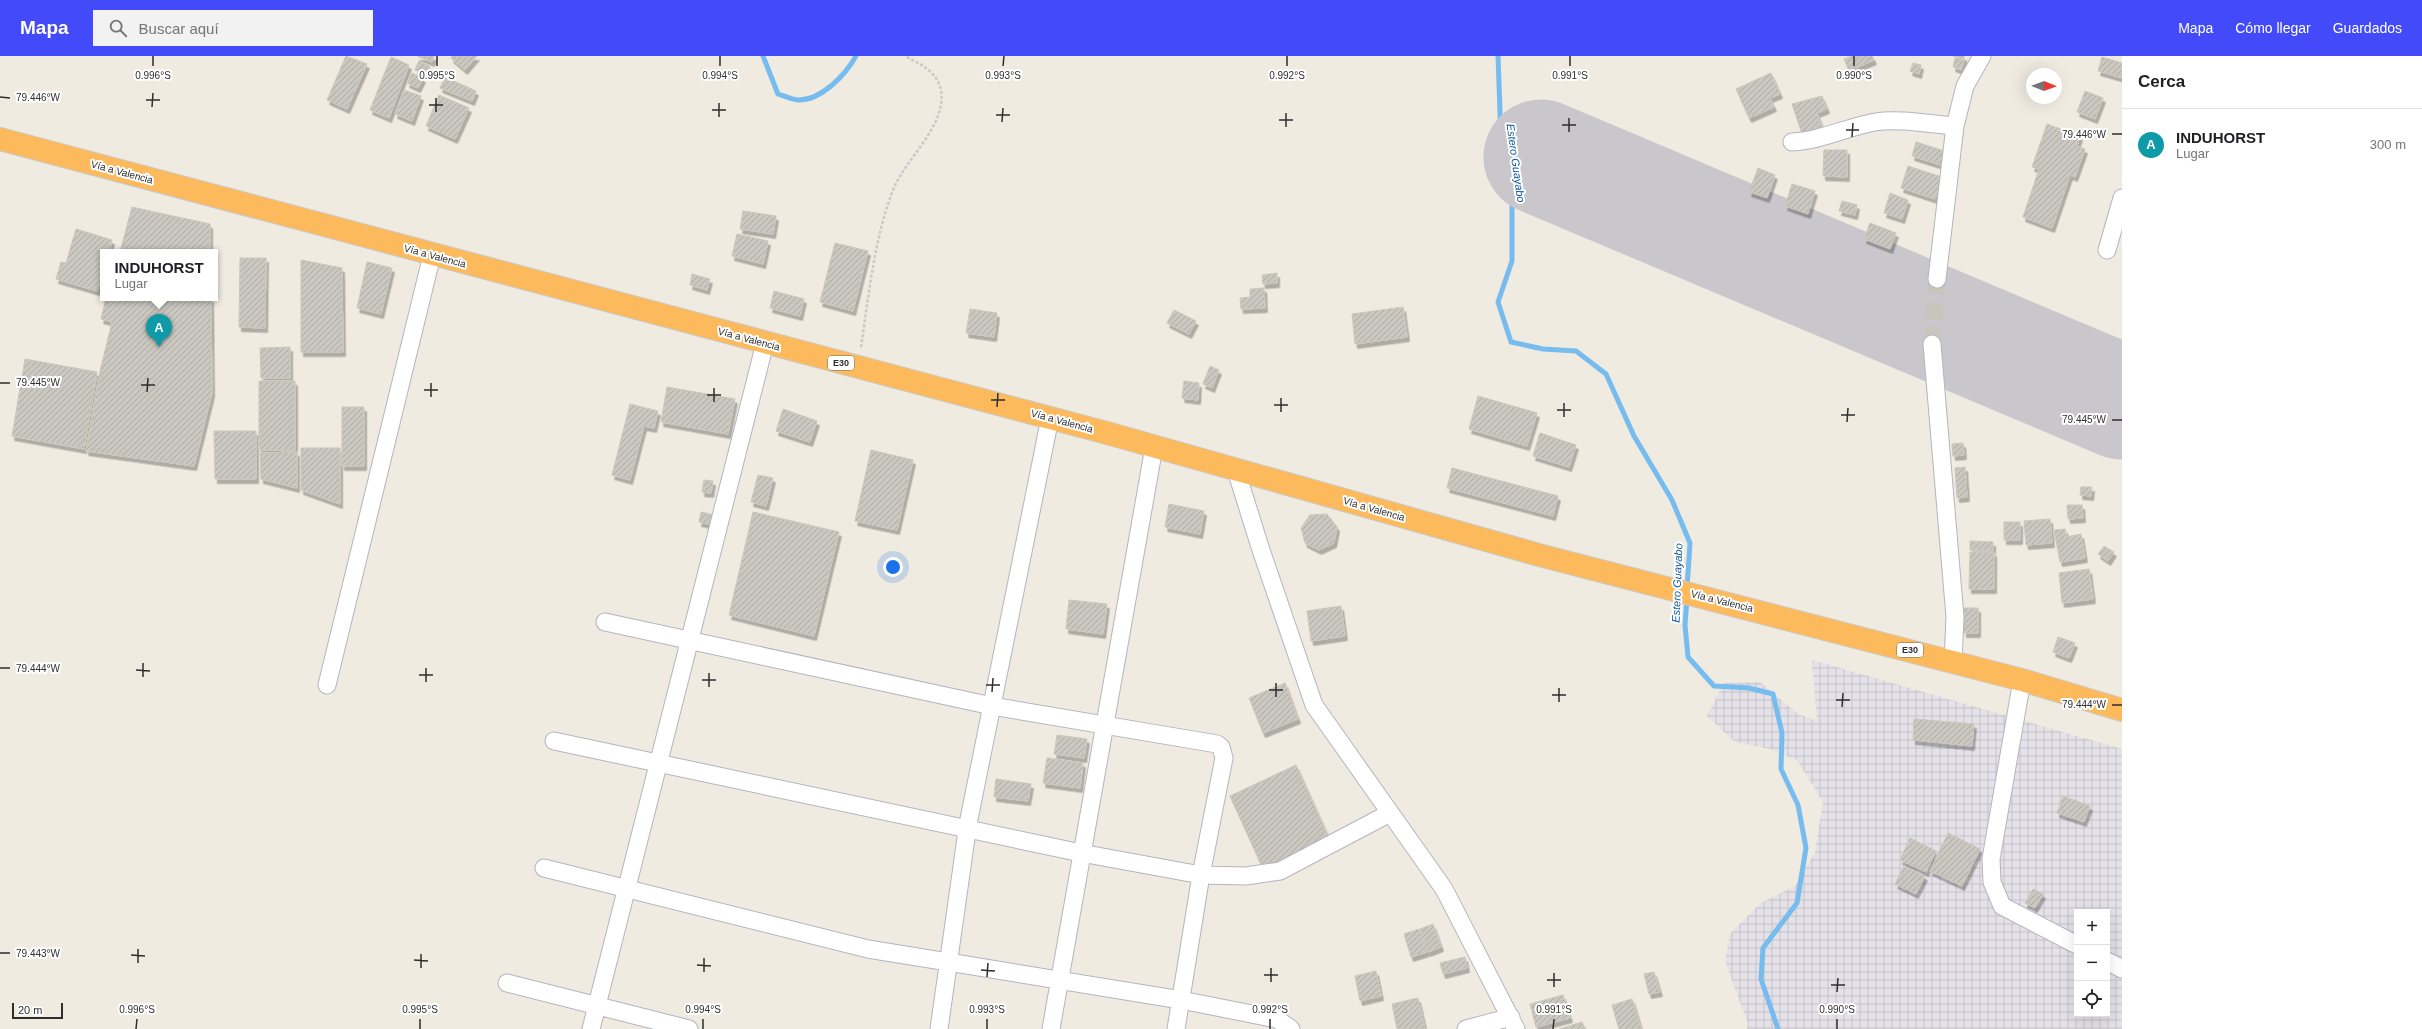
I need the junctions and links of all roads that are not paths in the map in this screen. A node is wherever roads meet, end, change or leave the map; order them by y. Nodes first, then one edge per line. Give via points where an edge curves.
1 (1982, 56) edge
2 (1955, 126) junction
3 (0, 139) edge
4 (1792, 142) dead end
5 (2122, 198) edge
6 (2107, 250) dead end
7 (432, 255) junction
8 (1937, 279) tunnel mouth
9 (765, 343) junction
10 (1932, 344) tunnel mouth
11 (1050, 418) junction
12 (1154, 447) junction
13 (1236, 470) junction
14 (605, 622) dead end
15 (690, 641) junction
16 (1953, 662) junction
17 (2022, 680) junction
18 (327, 685) dead end
19 (992, 706) junction
20 (2122, 710) edge
21 (1103, 726) junction
22 (554, 741) dead end
23 (658, 763) junction
24 (1390, 813) junction
25 (967, 829) junction
26 (1081, 852) junction
27 (544, 868) dead end
28 (1201, 876) junction
29 (626, 889) junction
30 (2074, 943) edge
31 (948, 962) junction
32 (2110, 963) edge
33 (2122, 969) edge
34 (1059, 979) junction
35 (507, 983) dead end
36 (1181, 1000) junction
37 (596, 1006) junction
38 (1513, 1023) edge
39 (591, 1029) edge
40 (689, 1029) edge
41 (939, 1029) edge
42 (1051, 1029) edge
43 (1176, 1029) edge
44 (1291, 1029) edge
45 (1466, 1029) edge

1 - 2 street via 1965,86
2 - 4 street via 1877,122 1841,130 1810,141
2 - 8 street
3 - 7 highway, Vía a Valencia / E30
5 - 6 street
7 - 9 highway, Vía a Valencia / E30
7 - 18 street
9 - 11 highway, Vía a Valencia / E30
9 - 15 street
10 - 16 street via 1955,617
11 - 12 highway, Vía a Valencia / E30
11 - 19 street
12 - 13 highway, Vía a Valencia / E30
12 - 21 street
13 - 16 highway, Vía a Valencia / E30 via 1539,555
13 - 24 street via 1314,705
14 - 15 street
15 - 19 street
15 - 23 street
16 - 17 highway, Vía a Valencia / E30
17 - 20 highway, Vía a Valencia / E30
17 - 30 street via 1991,859 1992,882 2002,906
19 - 21 street
19 - 25 street
21 - 26 street
21 - 28 street via 1217,744 1221,747 1224,758
22 - 23 street
23 - 25 street
23 - 29 street
24 - 28 street via 1280,871 1246,876
24 - 38 street via 1444,889
25 - 26 street
25 - 31 street
26 - 28 street
26 - 34 street
27 - 29 street
28 - 36 street
29 - 31 street via 868,949
29 - 37 street
31 - 34 street
31 - 41 street
32 - 33 street
34 - 36 street
34 - 42 street
35 - 37 street
36 - 43 street
36 - 44 street via 1277,1019
37 - 39 street
37 - 40 street
38 - 45 street

